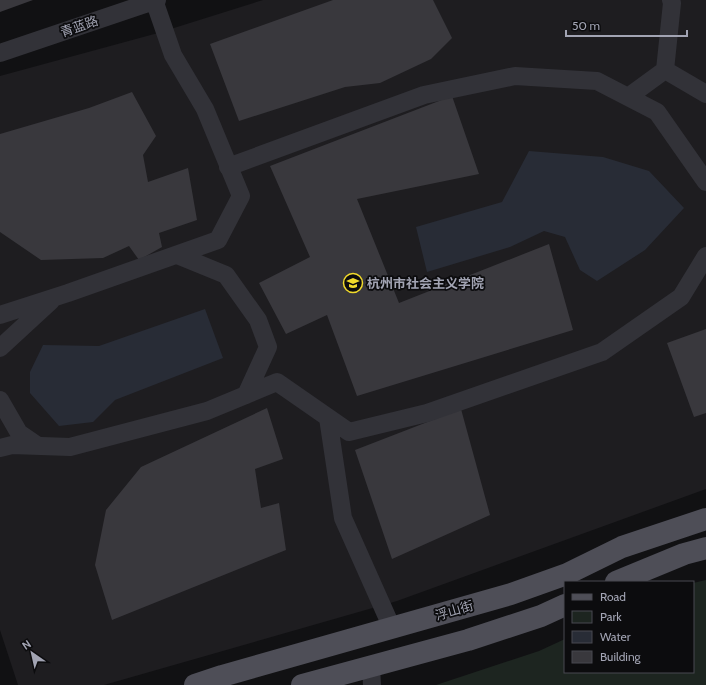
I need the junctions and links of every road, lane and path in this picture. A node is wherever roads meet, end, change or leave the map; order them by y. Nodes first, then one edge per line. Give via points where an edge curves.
1 (155, 0) edge
2 (671, 0) edge
3 (0, 53) edge
4 (665, 70) junction
5 (706, 94) edge
6 (628, 97) junction
7 (228, 167) junction
8 (706, 182) edge
9 (177, 255) junction
10 (706, 256) edge
11 (55, 298) junction
12 (0, 315) edge
13 (0, 348) edge
14 (246, 395) junction
15 (0, 400) edge
16 (328, 418) junction
17 (38, 446) junction
18 (0, 448) edge
19 (706, 519) edge
20 (706, 548) edge
21 (618, 581) edge
22 (564, 605) edge
23 (392, 628) junction
24 (371, 676) edge
25 (195, 685) edge
26 (302, 685) edge

1 - 3 street, 青蓝路
1 - 7 street via 173,55 205,109
2 - 4 street
4 - 5 street
4 - 6 street
6 - 7 street via 597,81 515,76 424,95
6 - 8 street via 657,112
7 - 9 street via 240,196 218,240
9 - 11 street
9 - 14 street via 226,275 258,320 268,347
10 - 16 street via 681,297 602,352 427,413 349,432
11 - 12 street
11 - 13 street
14 - 16 street via 277,382
14 - 17 street via 207,410 70,447
15 - 17 street via 18,433
16 - 23 street via 342,518
17 - 18 street via 12,445
19 - 23 main road, 浮山街 via 622,547 567,574 511,594
20 - 21 main road via 684,554
22 - 24 main road via 541,616
23 - 25 main road, 浮山街
24 - 26 main road

